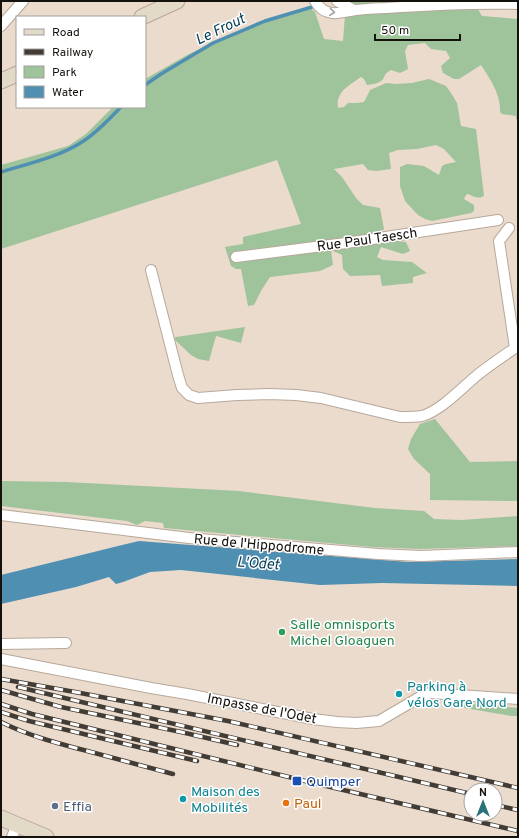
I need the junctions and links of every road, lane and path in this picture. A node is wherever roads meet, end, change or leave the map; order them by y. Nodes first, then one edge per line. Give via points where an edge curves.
1 (23, 1) edge
2 (177, 1) edge
3 (315, 1) edge
4 (337, 1) edge
5 (518, 4) edge
6 (354, 10) junction
7 (144, 16) edge
8 (1, 26) edge
9 (16, 74) edge
10 (1, 81) edge
11 (498, 220) dead end
12 (509, 228) dead end
13 (236, 257) dead end
14 (151, 270) dead end
15 (1, 515) edge
16 (518, 552) edge
17 (66, 643) dead end
18 (1, 644) edge
19 (1, 659) edge
20 (518, 699) edge
21 (1, 818) edge
22 (14, 831) edge
23 (46, 837) edge

1 - 8 street
2 - 7 main road
3 -> 6 street via 321,9 328,12
4 - 6 street
5 - 6 street
9 - 10 main road
11 - 13 street, Rue Paul Taesch
12 - 14 street via 499,241 515,348 459,392 423,416 400,417 321,398 296,395 263,394 198,398 190,395 182,388
15 - 16 street, Rue de l'Hippodrome via 189,538 378,554 421,556
17 - 18 street
19 - 20 street, Impasse de l'Odet via 337,722 379,721 430,693
21 - 22 main road
22 - 23 main road

